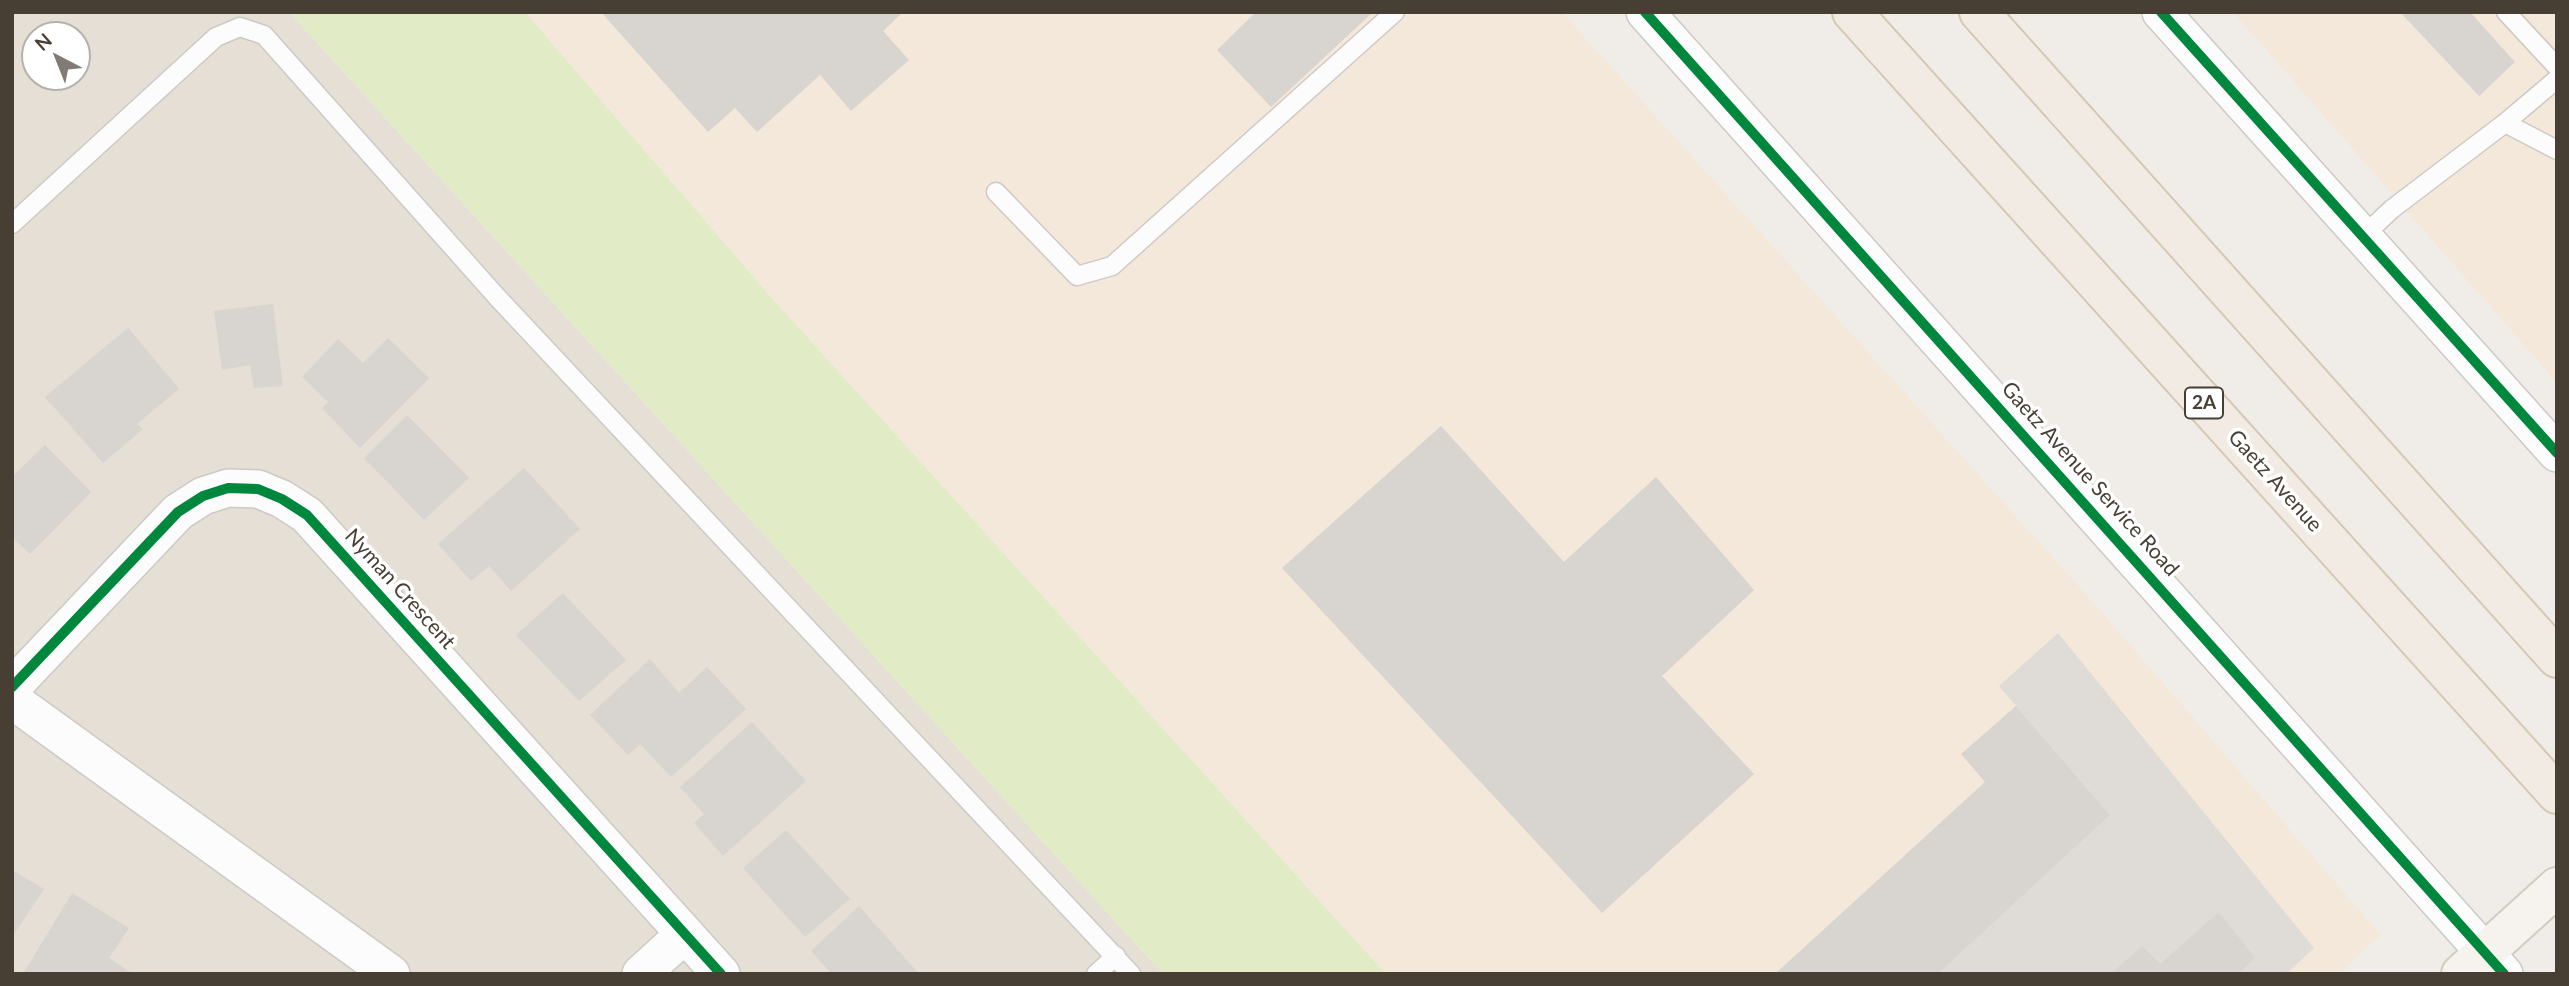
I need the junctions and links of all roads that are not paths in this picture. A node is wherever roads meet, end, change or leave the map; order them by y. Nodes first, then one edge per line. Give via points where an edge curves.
1 (1395, 12) edge
2 (1645, 12) edge
3 (1852, 12) edge
4 (1979, 12) edge
5 (2506, 12) edge
6 (2168, 14) edge
7 (2557, 67) edge
8 (2557, 79) edge
9 (2505, 123) junction
10 (2557, 150) edge
11 (996, 192) dead end
12 (12, 224) edge
13 (2361, 238) junction
14 (2557, 453) edge
15 (2557, 658) edge
16 (12, 687) edge
17 (12, 699) edge
18 (2557, 794) edge
19 (2557, 887) edge
20 (685, 934) junction
21 (1116, 956) junction
22 (2483, 967) edge
23 (391, 974) edge
24 (641, 974) edge
25 (721, 974) edge
26 (1096, 974) edge
27 (1131, 974) edge

1 - 11 lane via 1112,267 1077,276
2 - 22 street, Gaetz Avenue Service Road
3 - 18 main road, Gaetz Avenue / 2A
4 - 15 main road
5 - 7 lane
6 - 13 street
8 - 9 lane
9 - 10 lane
9 - 13 lane
12 - 21 lane via 216,37 240,27 264,35 497,297
13 - 14 street
16 - 20 street, Nyman Crescent via 178,512 203,496 228,488 258,489 307,515
17 - 23 street
19 - 22 street
20 - 24 street
20 - 25 street, Nyman Crescent
21 - 26 lane
21 - 27 lane

